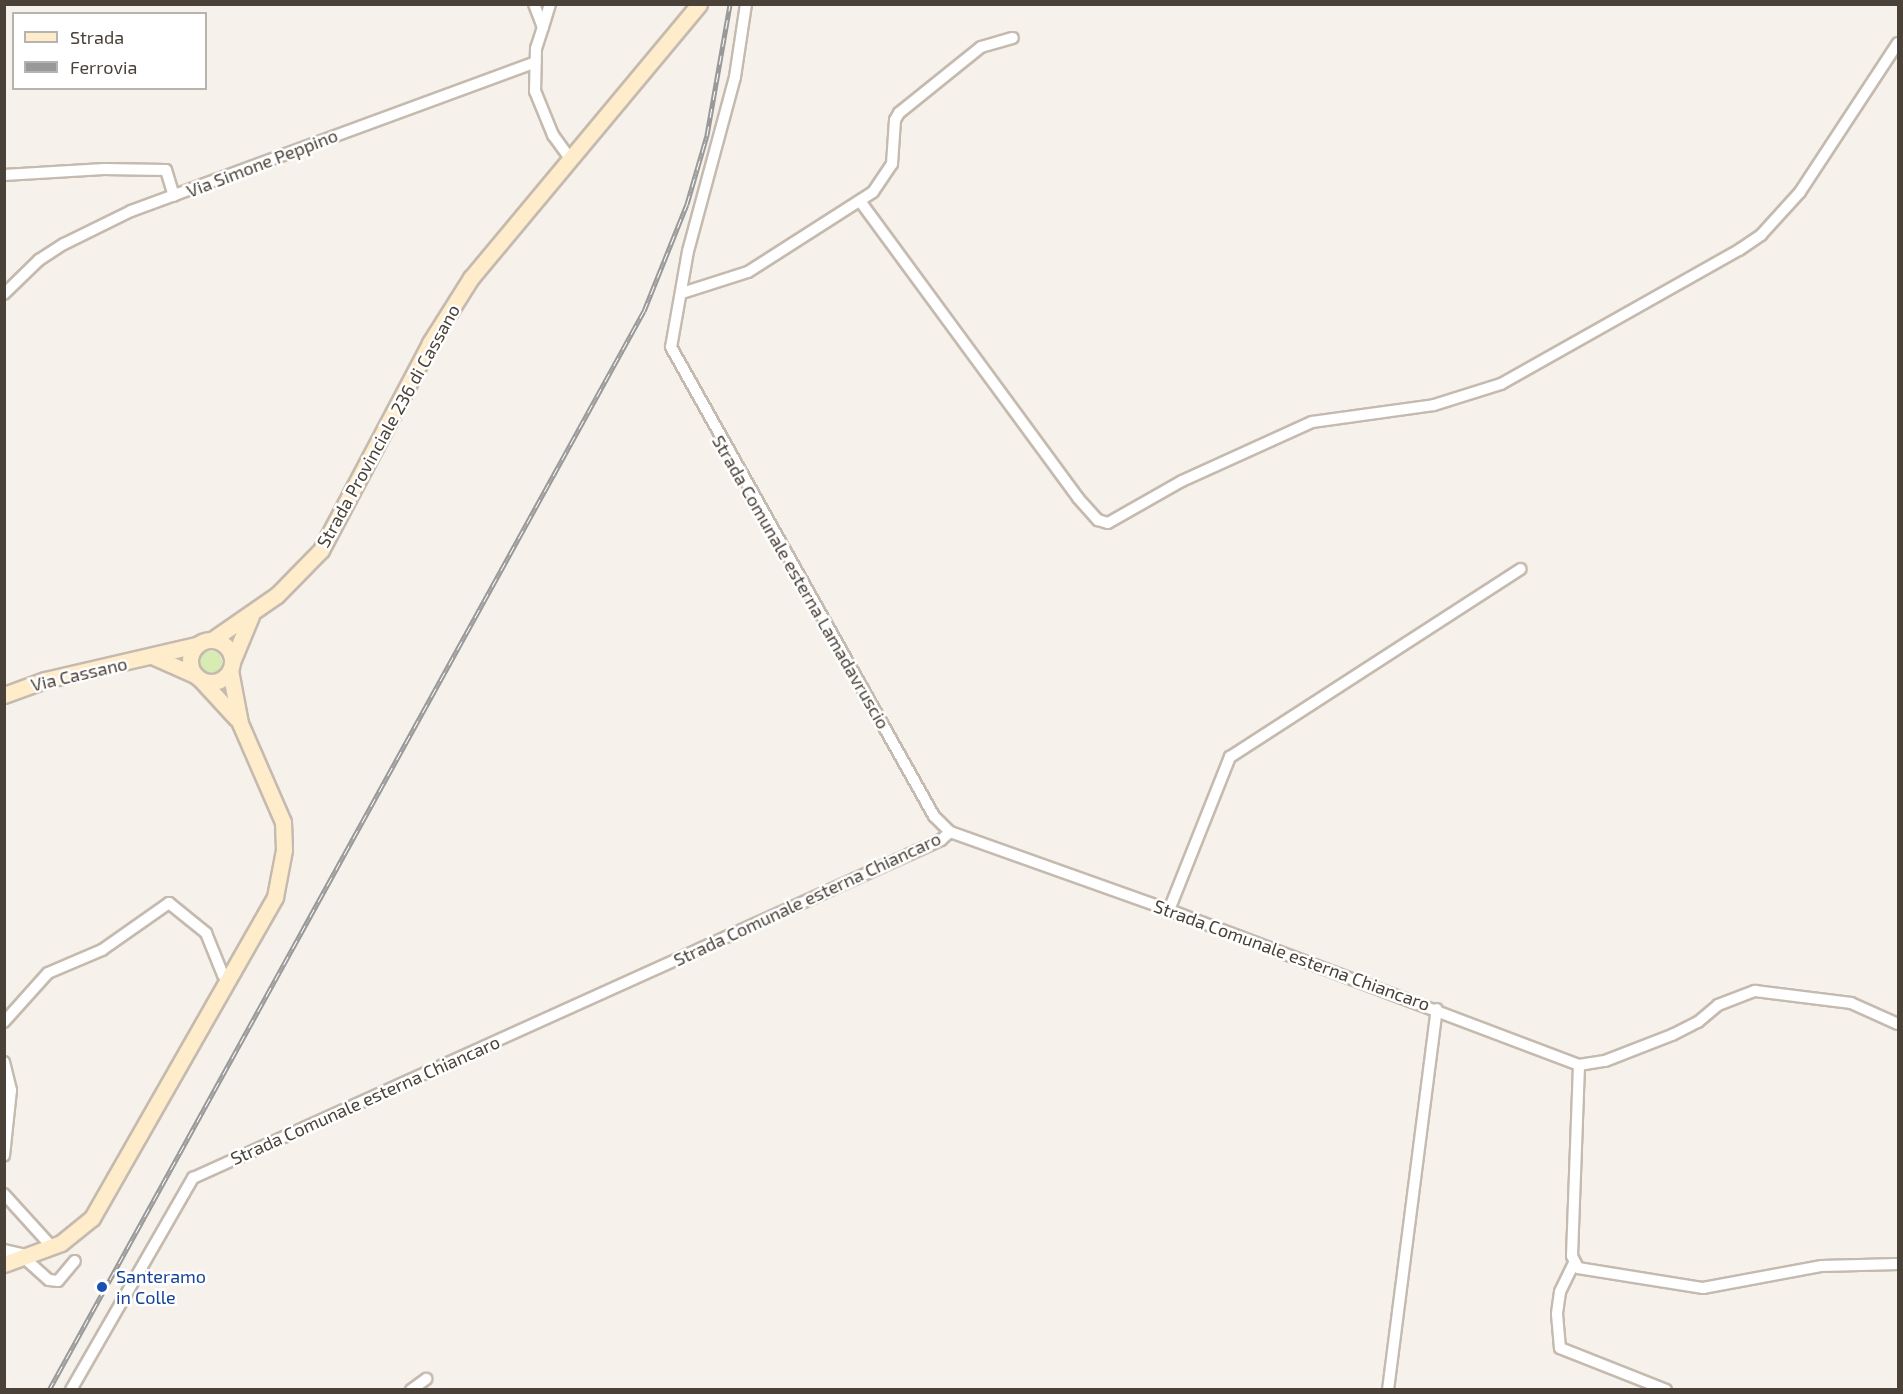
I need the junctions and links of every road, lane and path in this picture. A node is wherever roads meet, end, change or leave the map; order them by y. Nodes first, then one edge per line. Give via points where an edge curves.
1 (534, 4) edge
2 (550, 4) edge
3 (699, 4) edge
4 (746, 4) edge
5 (543, 27) junction
6 (1013, 38) dead end
7 (1899, 43) edge
8 (535, 63) junction
9 (570, 158) junction
10 (4, 175) edge
11 (174, 196) junction
12 (860, 201) junction
13 (682, 293) junction
14 (4, 294) edge
15 (1521, 569) dead end
16 (251, 616) junction
17 (212, 640) junction
18 (196, 645) junction
19 (154, 657) junction
20 (231, 666) junction
21 (198, 678) junction
22 (4, 695) edge
23 (240, 723) junction
24 (950, 832) junction
25 (1169, 909) junction
26 (230, 979) junction
27 (1437, 1009) junction
28 (4, 1022) edge
29 (1899, 1024) edge
30 (4, 1062) edge
31 (1579, 1065) junction
32 (4, 1156) edge
33 (4, 1194) edge
34 (52, 1247) junction
35 (4, 1252) edge
36 (22, 1256) junction
37 (75, 1261) dead end
38 (1574, 1263) junction
39 (4, 1264) edge
40 (1899, 1264) edge
41 (426, 1379) dead end
42 (71, 1389) edge
43 (411, 1389) edge
44 (1388, 1389) edge
45 (1666, 1389) edge

1 - 5 street
2 - 5 street
3 - 9 main road, Strada Provinciale 236 di Cassano
4 - 13 street, Strada Comunale esterna Lamadavruscio via 735,77 688,251
5 - 8 street
6 - 12 street via 981,47 899,113 890,171
7 - 12 street via 1800,192 1761,236 1739,250 1501,384 1434,405 1312,422 1190,477 1108,523 1098,520 1078,498
8 - 9 street via 538,101 561,150
8 - 11 street, Via Simone Peppino
9 - 16 main road, Strada Provinciale 236 di Cassano via 482,263 443,321 321,550 293,581
10 - 11 street via 166,170
11 - 14 street, Via Simone Peppino via 131,211 64,244 39,260
12 - 13 street via 748,272
13 - 24 street, Strada Comunale esterna Lamadavruscio via 671,337 673,355 929,806
15 - 25 street via 1230,757
16 - 17 main road, Strada Provinciale 236 di Cassano
16 - 20 main road
17 - 18 main road
17 - 20 main road via 224,645
18 - 19 main road, Via Cassano
18 - 21 main road via 190,663
19 - 21 main road
19 - 22 main road, Via Cassano via 45,680
20 - 21 main road via 214,682
20 - 23 main road
21 - 23 main road
23 - 26 main road via 280,808 285,842 280,880 269,911
24 - 25 street, Strada Comunale esterna Chiancaro
24 - 42 street, Strada Comunale esterna Chiancaro via 899,859 193,1178
25 - 27 street, Strada Comunale esterna Chiancaro
26 - 28 street via 223,975 206,933 169,903 102,950 48,973
26 - 34 main road via 92,1218 85,1228
27 - 31 street, Strada Comunale esterna Chiancaro
27 - 44 street
29 - 31 street via 1851,1003 1755,992 1718,1005 1698,1022 1672,1035 1605,1061
30 - 32 street via 10,1089
31 - 38 street
33 - 34 street
34 - 36 main road
35 - 36 street
36 - 37 street via 49,1280 58,1281
36 - 39 main road
38 - 40 street via 1587,1271 1695,1288 1722,1287 1822,1266
38 - 45 street via 1560,1292 1560,1348
41 - 43 street

